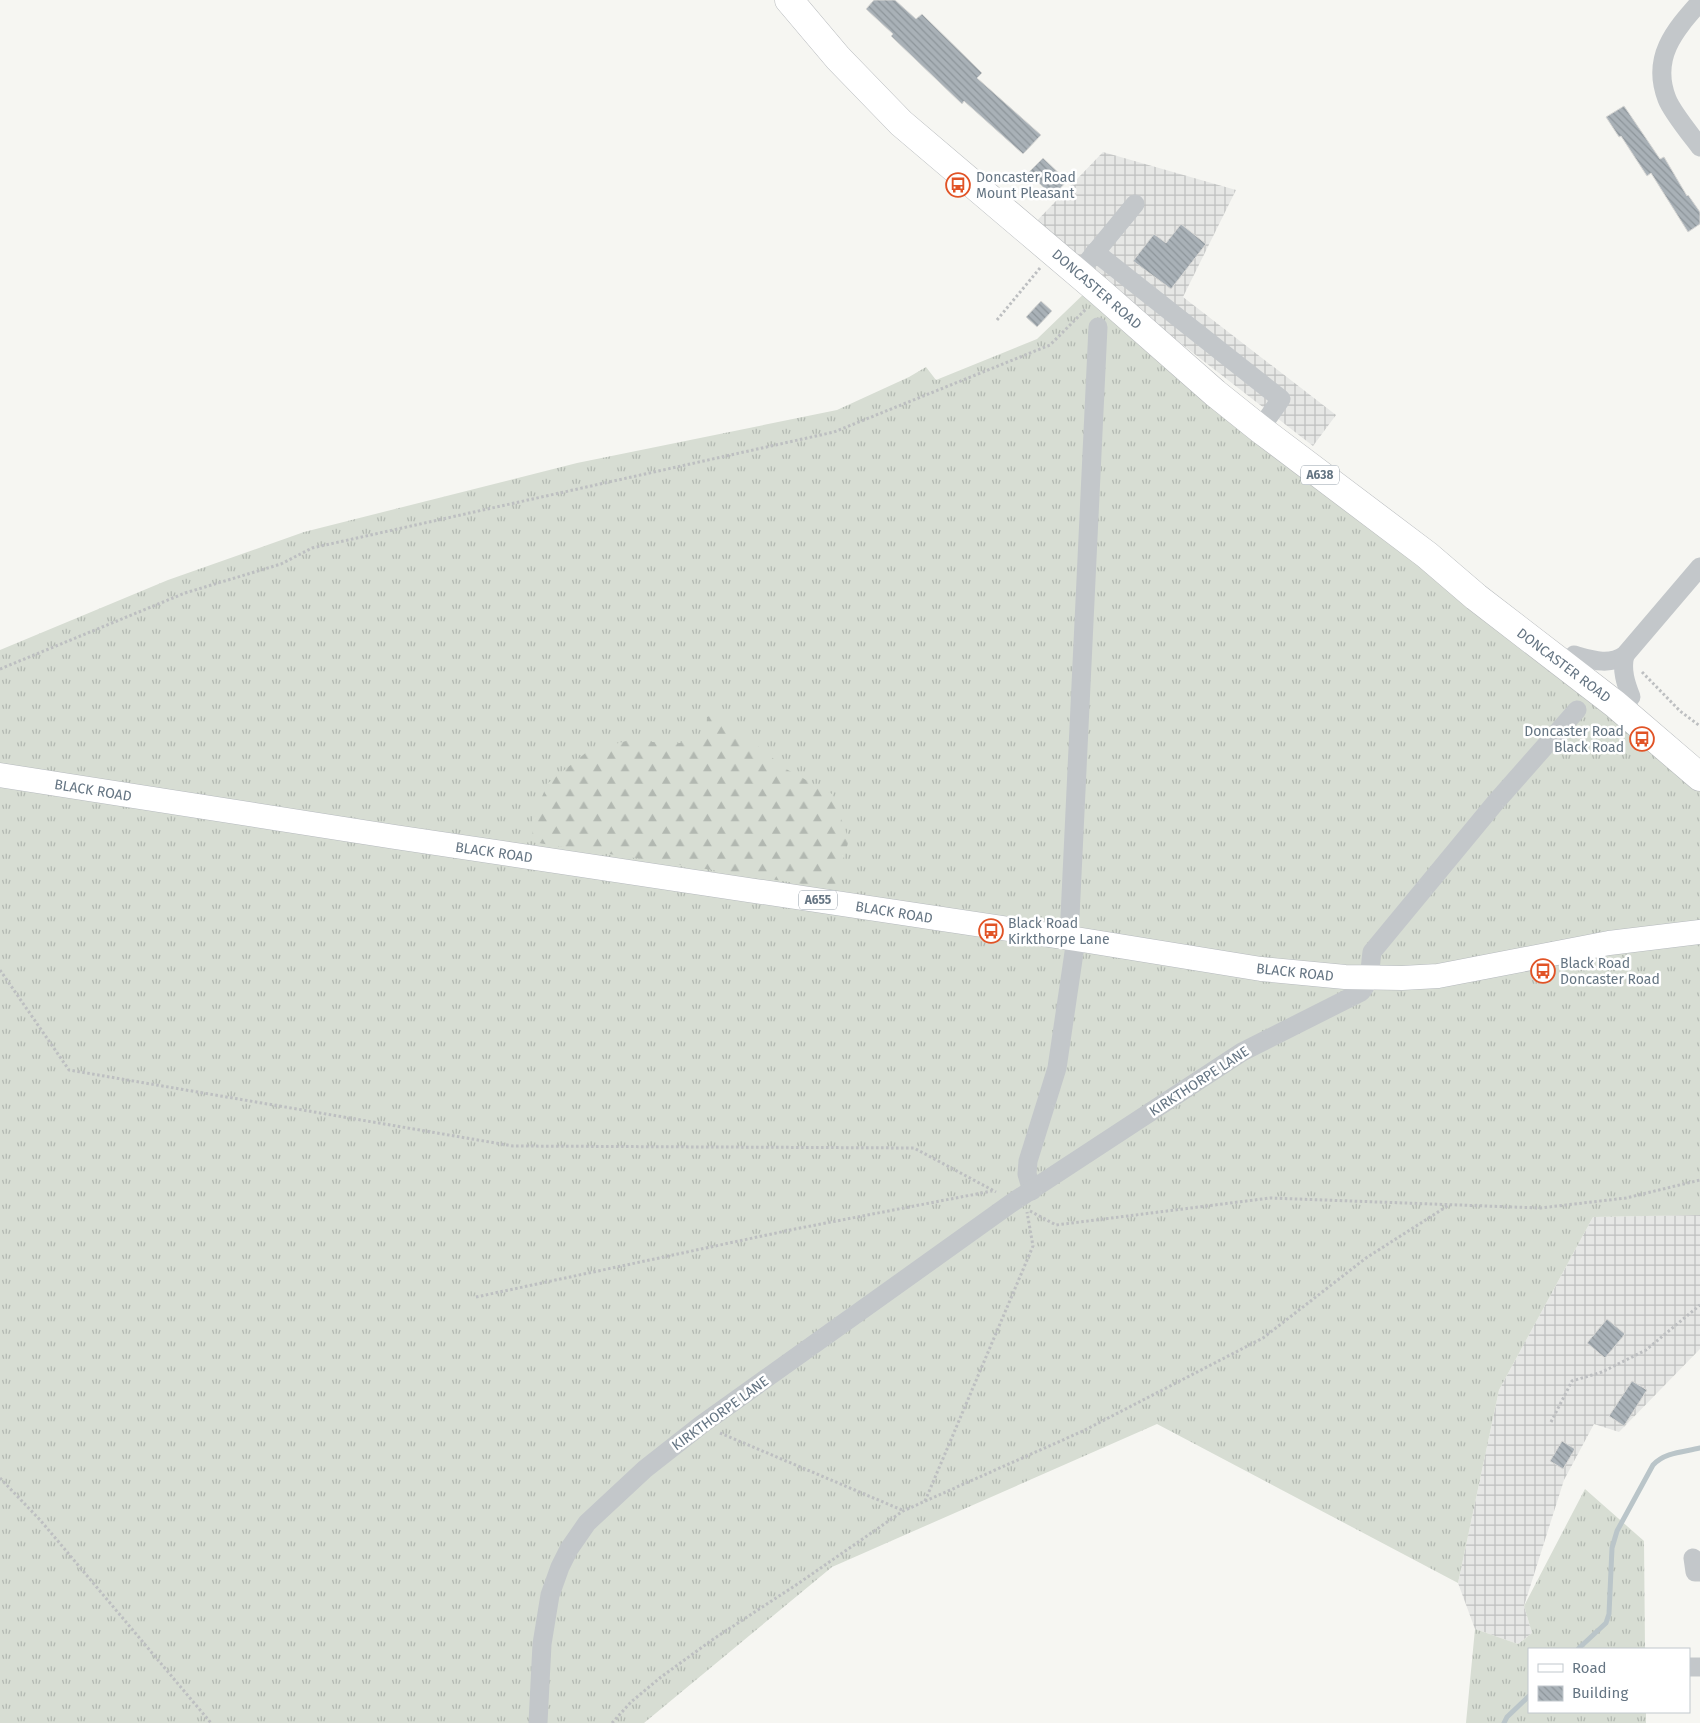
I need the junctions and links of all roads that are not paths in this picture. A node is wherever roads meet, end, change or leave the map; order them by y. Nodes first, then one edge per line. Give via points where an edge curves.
1 (788, 0) edge
2 (1694, 9) edge
3 (1700, 147) edge
4 (1136, 204) dead end
5 (1095, 252) junction
6 (1078, 273) junction
7 (1098, 327) dead end
8 (1260, 429) junction
9 (1427, 555) junction
10 (1700, 567) edge
11 (1614, 664) junction
12 (1623, 700) junction
13 (1577, 710) dead end
14 (1700, 752) edge
15 (0, 775) edge
16 (1700, 777) edge
17 (1700, 932) edge
18 (1072, 938) junction
19 (1369, 978) junction
20 (1032, 1191) junction
21 (538, 1723) edge

1 - 6 highway, DONCASTER ROAD / A638 via 901,123
2 - 3 street via 1672,36 1662,58 1662,79 1667,100
4 - 5 street
5 - 6 street
5 - 8 street via 1281,399
6 - 8 highway, DONCASTER ROAD / A638
7 - 18 street
8 - 9 highway, DONCASTER ROAD / A638
9 - 11 highway, DONCASTER ROAD / A638 via 1574,655
9 - 12 highway, DONCASTER ROAD / A638 via 1476,597
10 - 11 street
11 - 12 highway, DONCASTER ROAD / A638
12 - 14 highway, DONCASTER ROAD / A638
12 - 16 highway, DONCASTER ROAD / A638
13 - 19 street via 1372,952
15 - 18 main road, BLACK ROAD / A655
17 - 19 main road, BLACK ROAD / A655 via 1609,943 1438,976
18 - 19 main road, BLACK ROAD / A655 via 1262,969
18 - 20 street via 1057,1068 1028,1161 1027,1174
19 - 20 street, KIRKTHORPE LANE via 1361,992 1242,1052
20 - 21 street, KIRKTHORPE LANE via 701,1424 645,1469 587,1523 569,1549 550,1596 542,1644

